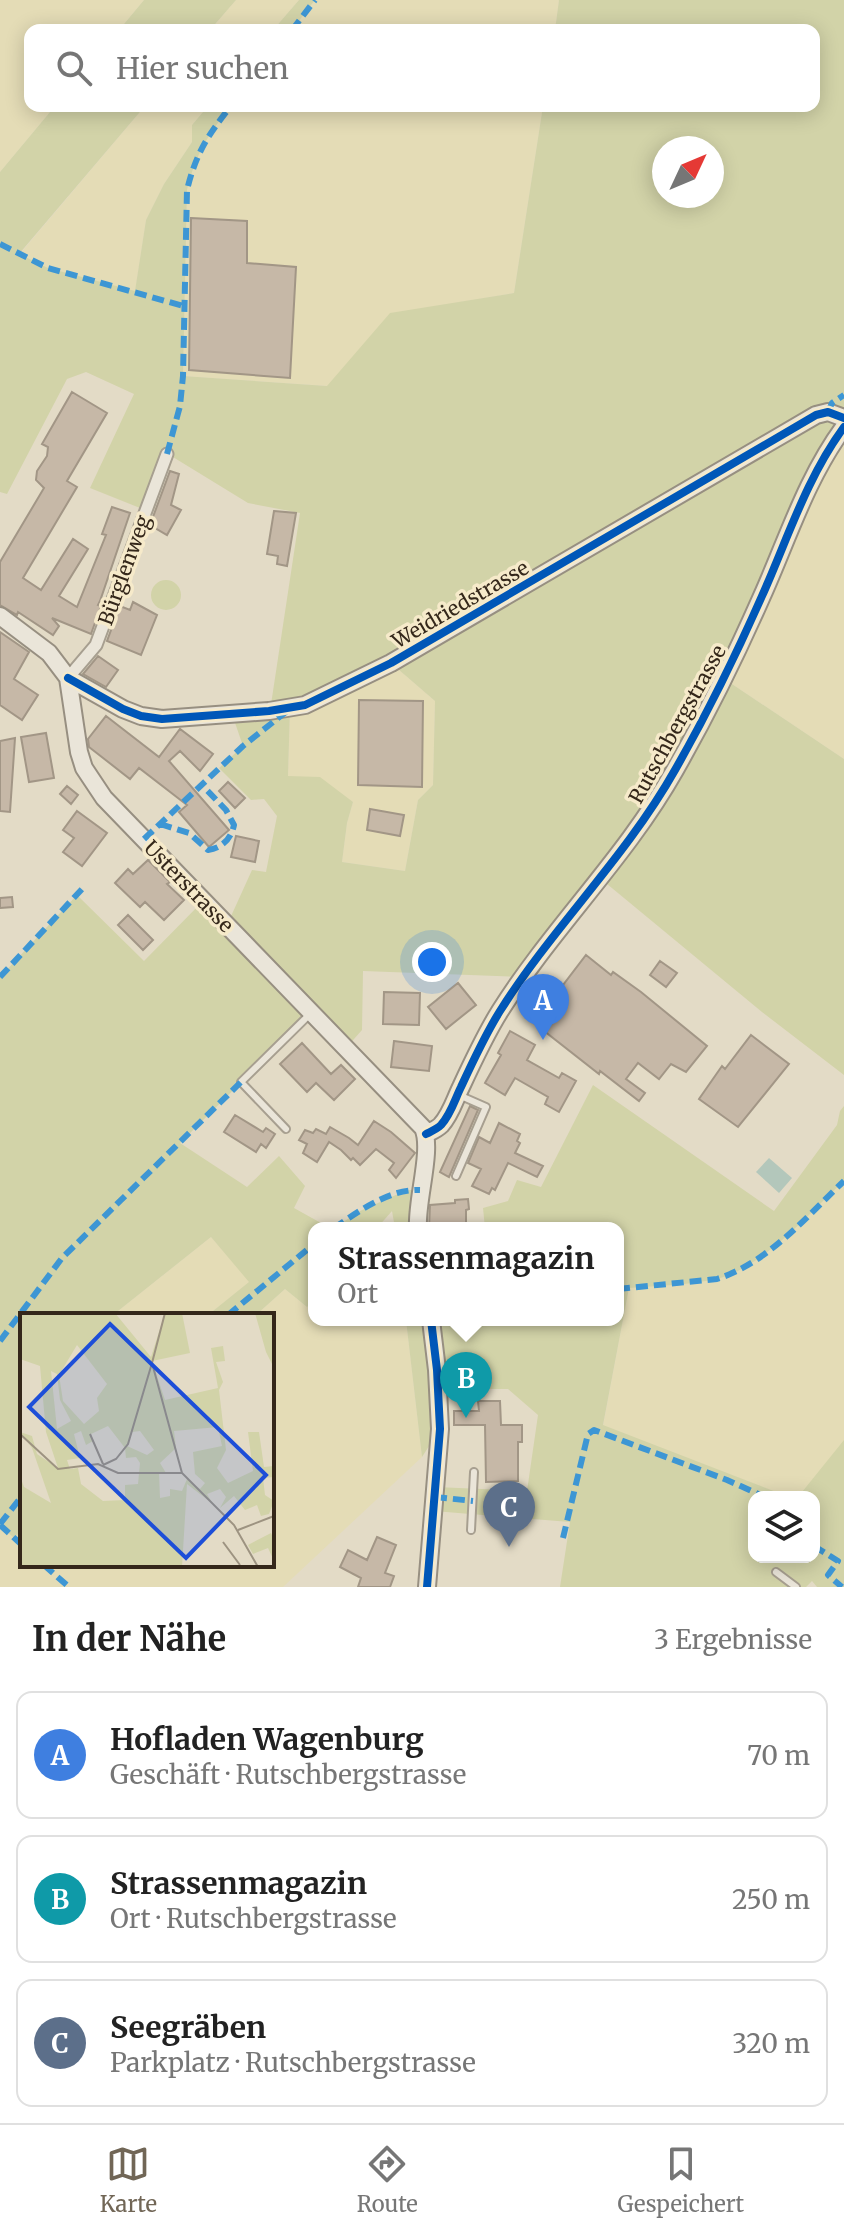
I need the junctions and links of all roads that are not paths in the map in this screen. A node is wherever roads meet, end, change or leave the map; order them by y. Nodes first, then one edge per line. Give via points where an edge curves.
1 (844, 418) edge
2 (844, 427) edge
3 (167, 454) dead end
4 (0, 616) edge
5 (68, 678) junction
6 (312, 1013) junction
7 (457, 1095) junction
8 (286, 1129) dead end
9 (426, 1134) junction
10 (456, 1176) dead end
11 (418, 1222) edge
12 (432, 1326) edge
13 (474, 1472) dead end
14 (471, 1530) dead end
15 (776, 1572) dead end
16 (427, 1587) edge
17 (796, 1587) edge

1 - 5 street, Weidriedstrasse via 828,412 816,415 391,663 305,705 162,719 123,709
2 - 7 street, Rutschbergstrasse via 805,493 762,597 674,772 500,1012
3 - 5 street, Bürglenweg via 96,645
4 - 5 street via 49,653
5 - 6 street, Usterstrasse via 79,752 92,783
6 - 8 lane via 241,1082
6 - 9 street, Usterstrasse
7 - 9 street, Rutschbergstrasse via 440,1126
7 - 10 lane via 486,1107
9 - 11 street
12 - 16 street via 440,1429
13 - 14 lane
15 - 17 lane

